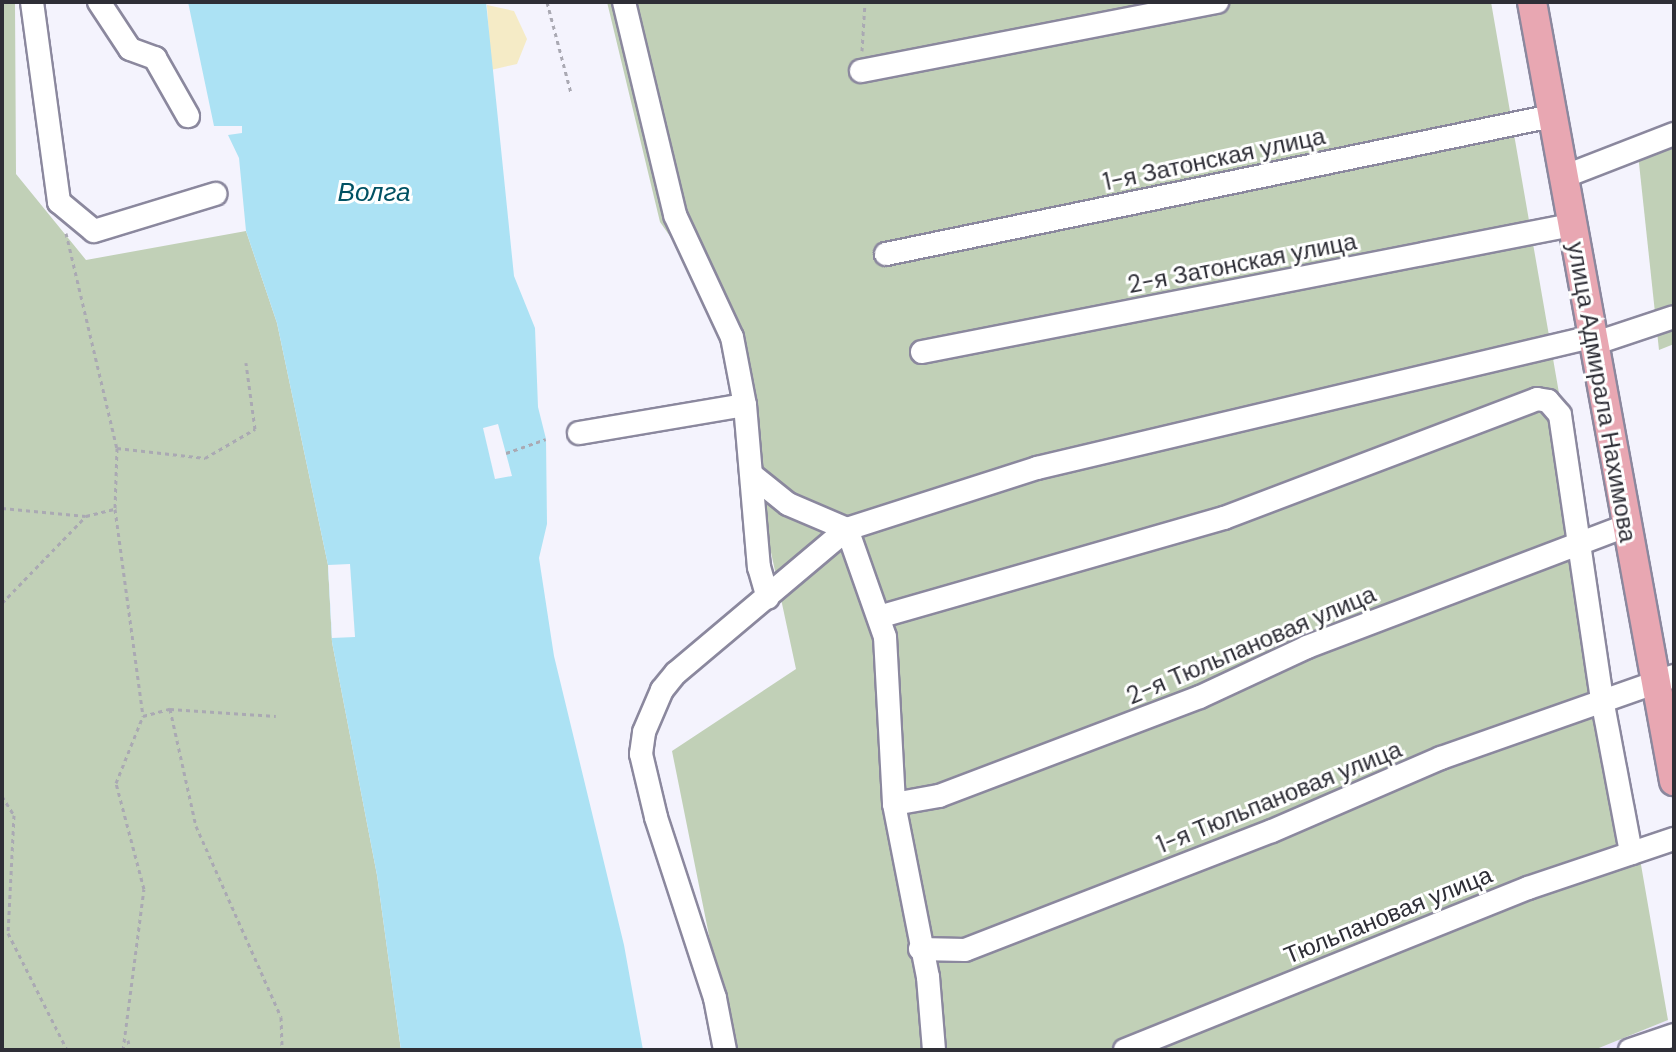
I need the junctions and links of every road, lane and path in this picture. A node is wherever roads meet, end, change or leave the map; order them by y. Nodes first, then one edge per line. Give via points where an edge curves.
1 (32, 2) edge
2 (99, 2) edge
3 (547, 2) edge
4 (624, 2) edge
5 (865, 2) edge
6 (1217, 2) edge
7 (1532, 2) edge
8 (861, 71) joint
9 (571, 93) dead end
10 (188, 116) dead end
11 (1552, 116) junction
12 (1674, 134) edge
13 (1563, 177) junction
14 (215, 194) dead end
15 (59, 202) junction
16 (1571, 225) junction
17 (886, 254) dead end
18 (1674, 317) edge
19 (1592, 340) junction
20 (922, 352) dead end
21 (246, 363) dead end
22 (745, 405) junction
23 (579, 433) dead end
24 (546, 439) dead end
25 (117, 448) junction
26 (506, 453) dead end
27 (752, 475) junction
28 (2, 508) edge
29 (115, 509) junction
30 (86, 516) junction
31 (1626, 526) junction
32 (847, 529) junction
33 (1581, 543) junction
34 (768, 598) junction
35 (2, 603) edge
36 (882, 616) junction
37 (1664, 678) edge
38 (1602, 699) junction
39 (170, 709) junction
40 (143, 716) junction
41 (276, 716) dead end
42 (1674, 781) edge
43 (2, 796) edge
44 (894, 804) junction
45 (1674, 839) edge
46 (1631, 853) junction
47 (920, 949) junction
48 (1674, 1035) edge
49 (128, 1040) junction
50 (67, 1050) edge
51 (123, 1050) edge
52 (130, 1050) edge
53 (282, 1050) edge
54 (725, 1050) edge
55 (934, 1050) edge
56 (1125, 1050) edge
57 (1630, 1050) edge

1 - 15 street
2 - 10 street via 130,49 155,58
3 - 9 path
4 - 22 street via 675,215 732,337
5 - 8 path
6 - 8 street
7 - 11 main road, улица Адмирала Нахимова
11 - 13 main road, улица Адмирала Нахимова
11 - 17 street, 1-я Затонская улица
12 - 13 street
13 - 16 main road, улица Адмирала Нахимова
14 - 15 street via 94,231
15 - 25 path
16 - 19 main road, улица Адмирала Нахимова
16 - 20 street, 2-я Затонская улица
18 - 19 street
19 - 31 main road, улица Адмирала Нахимова
19 - 32 street via 1037,468
21 - 25 path via 255,429 205,458
22 - 23 street
22 - 27 street
24 - 26 path
25 - 29 path
27 - 32 street via 788,504
27 - 34 street via 759,567
28 - 30 path
29 - 30 path
29 - 40 path
30 - 35 path
31 - 33 street, 2-я Тюльпановая улица
31 - 37 main road, улица Адмирала Нахимова
32 - 34 street
32 - 36 street
33 - 36 street via 1560,415 1556,406 1537,399 1224,518
33 - 38 street
33 - 44 street, 2-я Тюльпановая улица via 1307,647 1200,697 968,785
34 - 54 street via 662,690 644,732 641,754
36 - 44 street
37 - 38 street, 1-я Тюльпановая улица
37 - 42 main road, улица Адмирала Нахимова
38 - 46 street
38 - 47 street, 1-я Тюльпановая улица via 965,950
39 - 40 path
39 - 41 path
39 - 53 path via 196,826 281,1017
40 - 49 path via 116,783 144,889
43 - 50 path via 14,815 8,933
44 - 47 street
45 - 46 street, Тюльпановая улица
46 - 56 street, Тюльпановая улица via 1528,888
47 - 55 street
48 - 57 street
49 - 51 path
49 - 52 path

